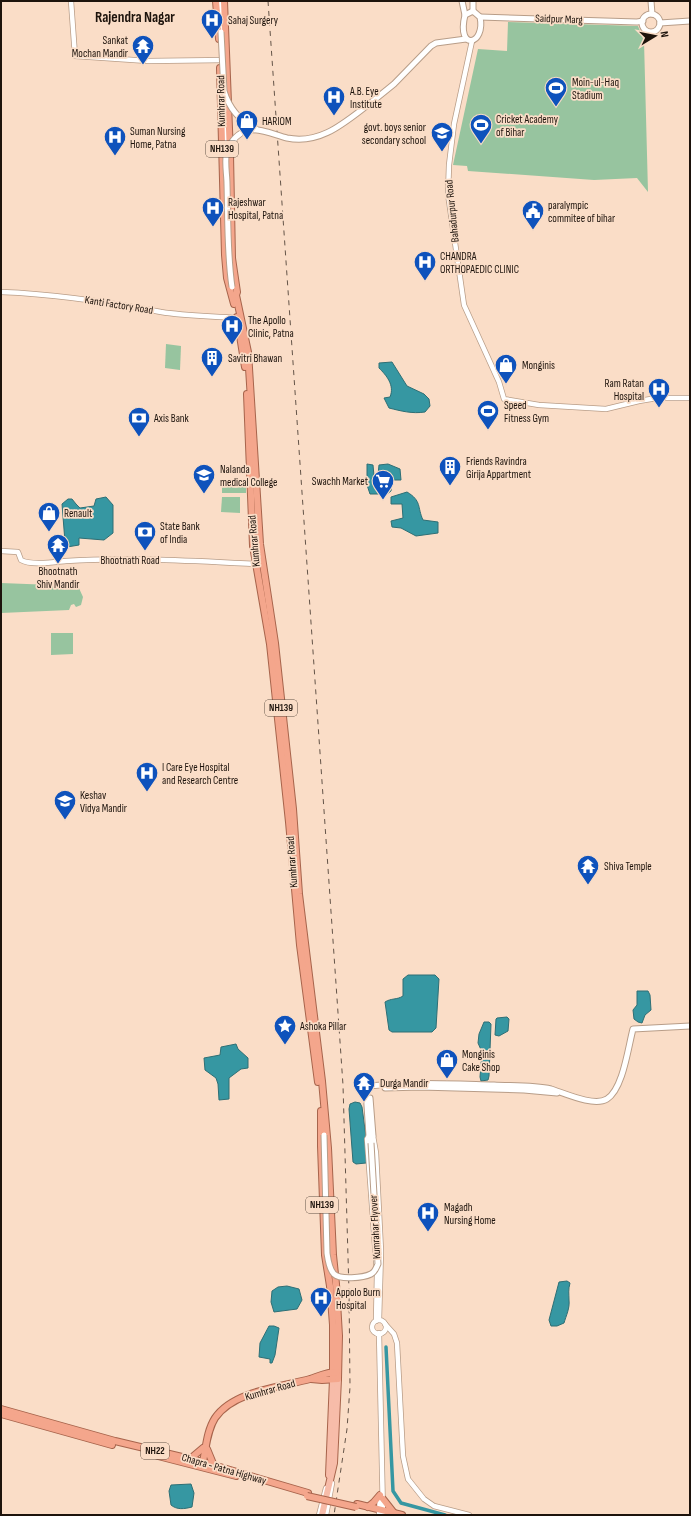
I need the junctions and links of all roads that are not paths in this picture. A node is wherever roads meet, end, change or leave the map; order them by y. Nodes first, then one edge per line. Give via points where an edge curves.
1 (71, 1) edge
2 (216, 1) edge
3 (221, 1) edge
4 (224, 1) edge
5 (462, 1) edge
6 (473, 1) edge
7 (651, 1) edge
8 (474, 11) junction
9 (652, 14) junction
10 (465, 15) junction
11 (480, 17) junction
12 (690, 21) edge
13 (641, 23) junction
14 (660, 23) junction
15 (463, 32) junction
16 (466, 39) junction
17 (457, 40) junction
18 (472, 41) junction
19 (223, 60) junction
20 (224, 91) junction
21 (258, 130) junction
22 (227, 152) junction
23 (1, 292) edge
24 (234, 295) junction
25 (237, 318) junction
26 (246, 353) junction
27 (690, 398) edge
28 (1, 552) edge
29 (255, 564) junction
30 (278, 700) junction
31 (690, 1026) edge
32 (323, 1129) junction
33 (371, 1139) junction
34 (378, 1320) junction
35 (385, 1324) junction
36 (379, 1333) junction
37 (336, 1372) junction
38 (311, 1379) junction
39 (336, 1379) junction
40 (1, 1409) edge
41 (1, 1414) edge
42 (205, 1447) junction
43 (190, 1459) junction
44 (201, 1464) junction
45 (214, 1466) junction
46 (330, 1479) junction
47 (307, 1495) junction
48 (381, 1497) junction
49 (356, 1506) junction
50 (368, 1507) junction
51 (382, 1512) edge
52 (395, 1513) junction
53 (320, 1515) edge
54 (326, 1515) edge
55 (402, 1515) edge
56 (469, 1515) edge

1 - 19 street via 75,56 148,61
2 - 19 highway, Kumhrar Road / NH139
3 - 20 main road, bridge
4 - 19 highway, NH139
5 - 10 main road
6 - 8 main road
7 - 9 main road
8 - 10 main road
8 - 11 main road
9 - 13 main road via 645,17
9 - 14 main road
10 - 15 main road
11 - 13 main road, Saidpur Marg
11 - 18 main road via 479,33
12 - 14 main road
13 - 14 main road via 651,32 659,28
15 - 16 main road
15 - 17 main road
16 - 17 main road
16 - 18 main road
17 - 21 main road, bridge via 430,46 394,84 330,131 315,138 292,139
18 - 27 street, Bahadurpur Road via 454,124 448,194 464,304 504,399 539,405 606,409 642,400
19 - 24 highway, NH139 via 230,154 232,258 237,292
20 - 21 main road, bridge via 240,118
20 - 22 main road, bridge
21 - 22 main road, bridge via 248,130 238,135
22 - 24 main road, bridge via 228,255
23 - 25 street, Kanti Factory Road via 63,296 162,312
24 - 25 highway, NH139
24 - 26 highway, Kumhrar Road / NH139
25 - 26 highway, NH139
26 - 29 highway, Kumhrar Road / NH139
26 - 30 highway, Kumhrar Road / NH139 via 260,544 275,643
28 - 29 street, Bhootnath Road via 18,552 21,560 26,562 142,559
29 - 30 highway, Kumhrar Road / NH139
30 - 32 highway, Kumhrar Road / NH139 via 308,981 320,1057
31 - 33 main road via 633,1030 620,1081 614,1092 604,1101 592,1101 558,1092 524,1090 369,1088
32 - 33 main road, Kumrahar Flyover, bridge via 327,1253 333,1274 340,1277 367,1276 378,1264
32 - 37 highway, Kumhrar Road / NH139 via 325,1255 333,1281
33 - 34 street via 374,1139 376,1153 381,1251
33 - 34 street via 367,1139
34 - 35 street
34 - 36 street via 372,1329
35 - 36 street via 384,1330
35 - 56 street via 394,1334 397,1343 403,1456 408,1479 424,1499 434,1506
36 - 48 street
37 - 38 highway, Kumhrar Road
37 - 39 highway, Kumhrar Road / NH139
38 - 39 highway, Kumhrar Road
38 - 42 highway, Kumhrar Road via 248,1395 232,1402 215,1418
39 - 46 main road
40 - 43 highway, Chapra - Patna Highway / NH22 via 116,1442
41 - 44 highway, Chapra - Patna Highway / NH22 via 112,1444
42 - 43 highway
42 - 44 highway, Kumhrar Road
42 - 45 highway
43 - 44 highway, Chapra - Patna Highway / NH22
44 - 45 highway, Chapra - Patna Highway / NH22
44 - 47 highway, Chapra - Patna Highway / NH22
45 - 47 highway, Chapra - Patna Highway / NH22
46 - 53 street
46 - 53 main road
46 - 54 street
47 - 49 highway, NH22, bridge
48 - 50 highway
48 - 51 street
48 - 52 highway
49 - 50 highway, NH22
49 - 51 highway, NH22
50 - 51 highway, NH22
51 - 52 highway, NH22
52 - 55 highway, NH22

